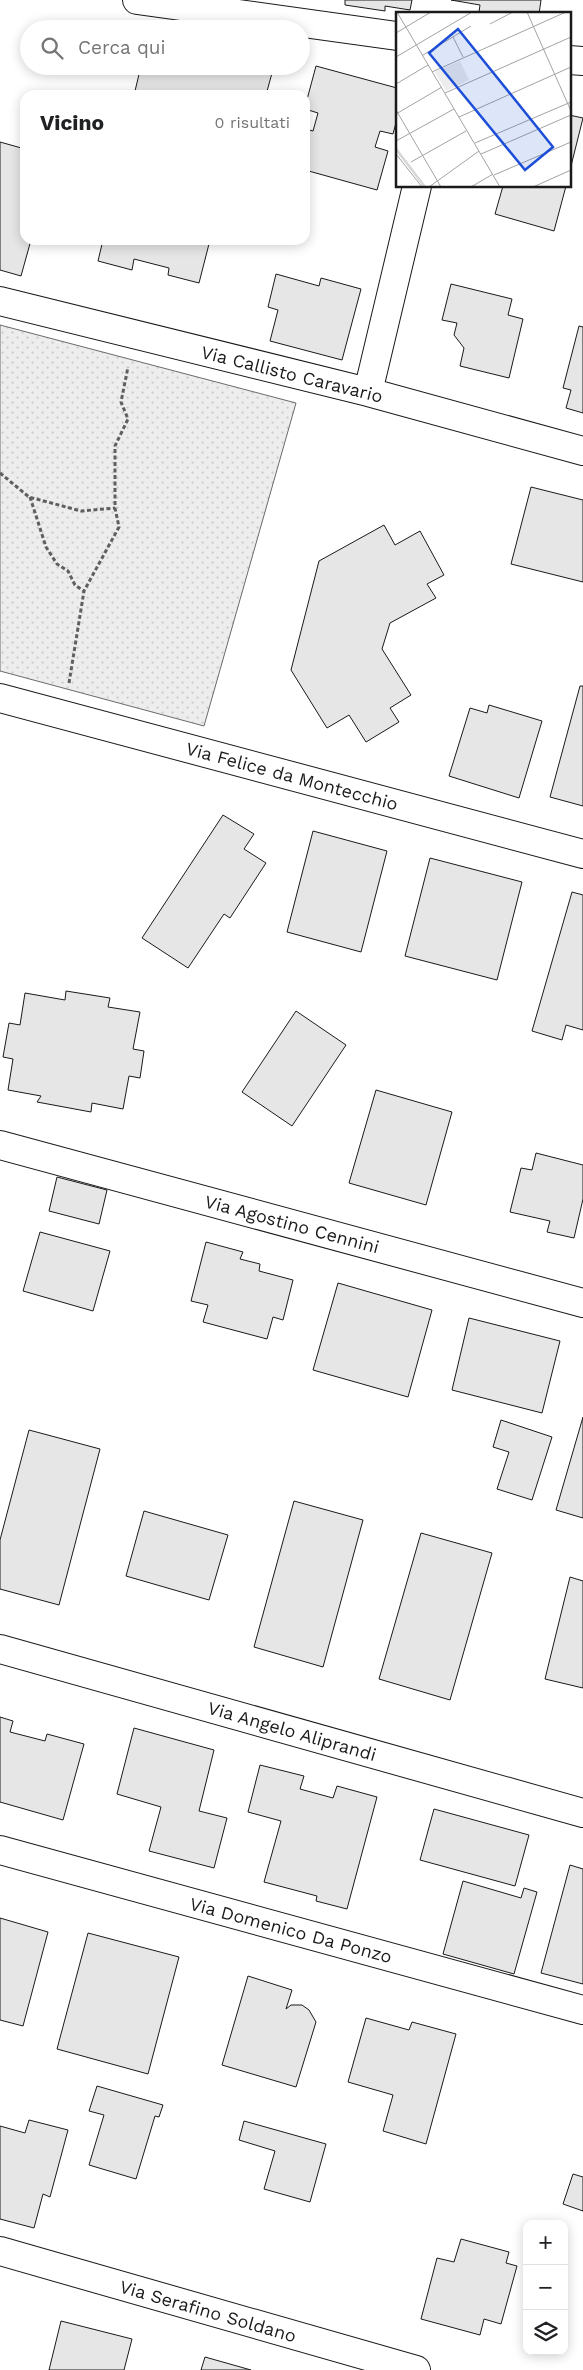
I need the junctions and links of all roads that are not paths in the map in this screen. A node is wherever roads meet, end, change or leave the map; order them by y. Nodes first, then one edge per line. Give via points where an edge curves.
1 (137, 0) edge
2 (281, 20) edge
3 (310, 24) edge
4 (396, 36) edge
5 (570, 60) edge
6 (583, 62) edge
7 (417, 188) edge
8 (0, 301) edge
9 (368, 392) junction
10 (583, 451) edge
11 (0, 698) edge
12 (583, 854) edge
13 (0, 1145) edge
14 (583, 1303) edge
15 (0, 1649) edge
16 (583, 1813) edge
17 (0, 1850) edge
18 (583, 2010) edge
19 (0, 2251) edge
20 (416, 2370) edge

1 - 2 street
3 - 4 street
5 - 6 street
7 - 9 street
8 - 9 street, Via Callisto Caravario
9 - 10 street, Via Callisto Caravario
11 - 12 street, Via Felice da Montecchio
13 - 14 street, Via Agostino Cennini
15 - 16 street, Via Angelo Aliprandi
17 - 18 street, Via Domenico Da Ponzo
19 - 20 street, Via Serafino Soldano

